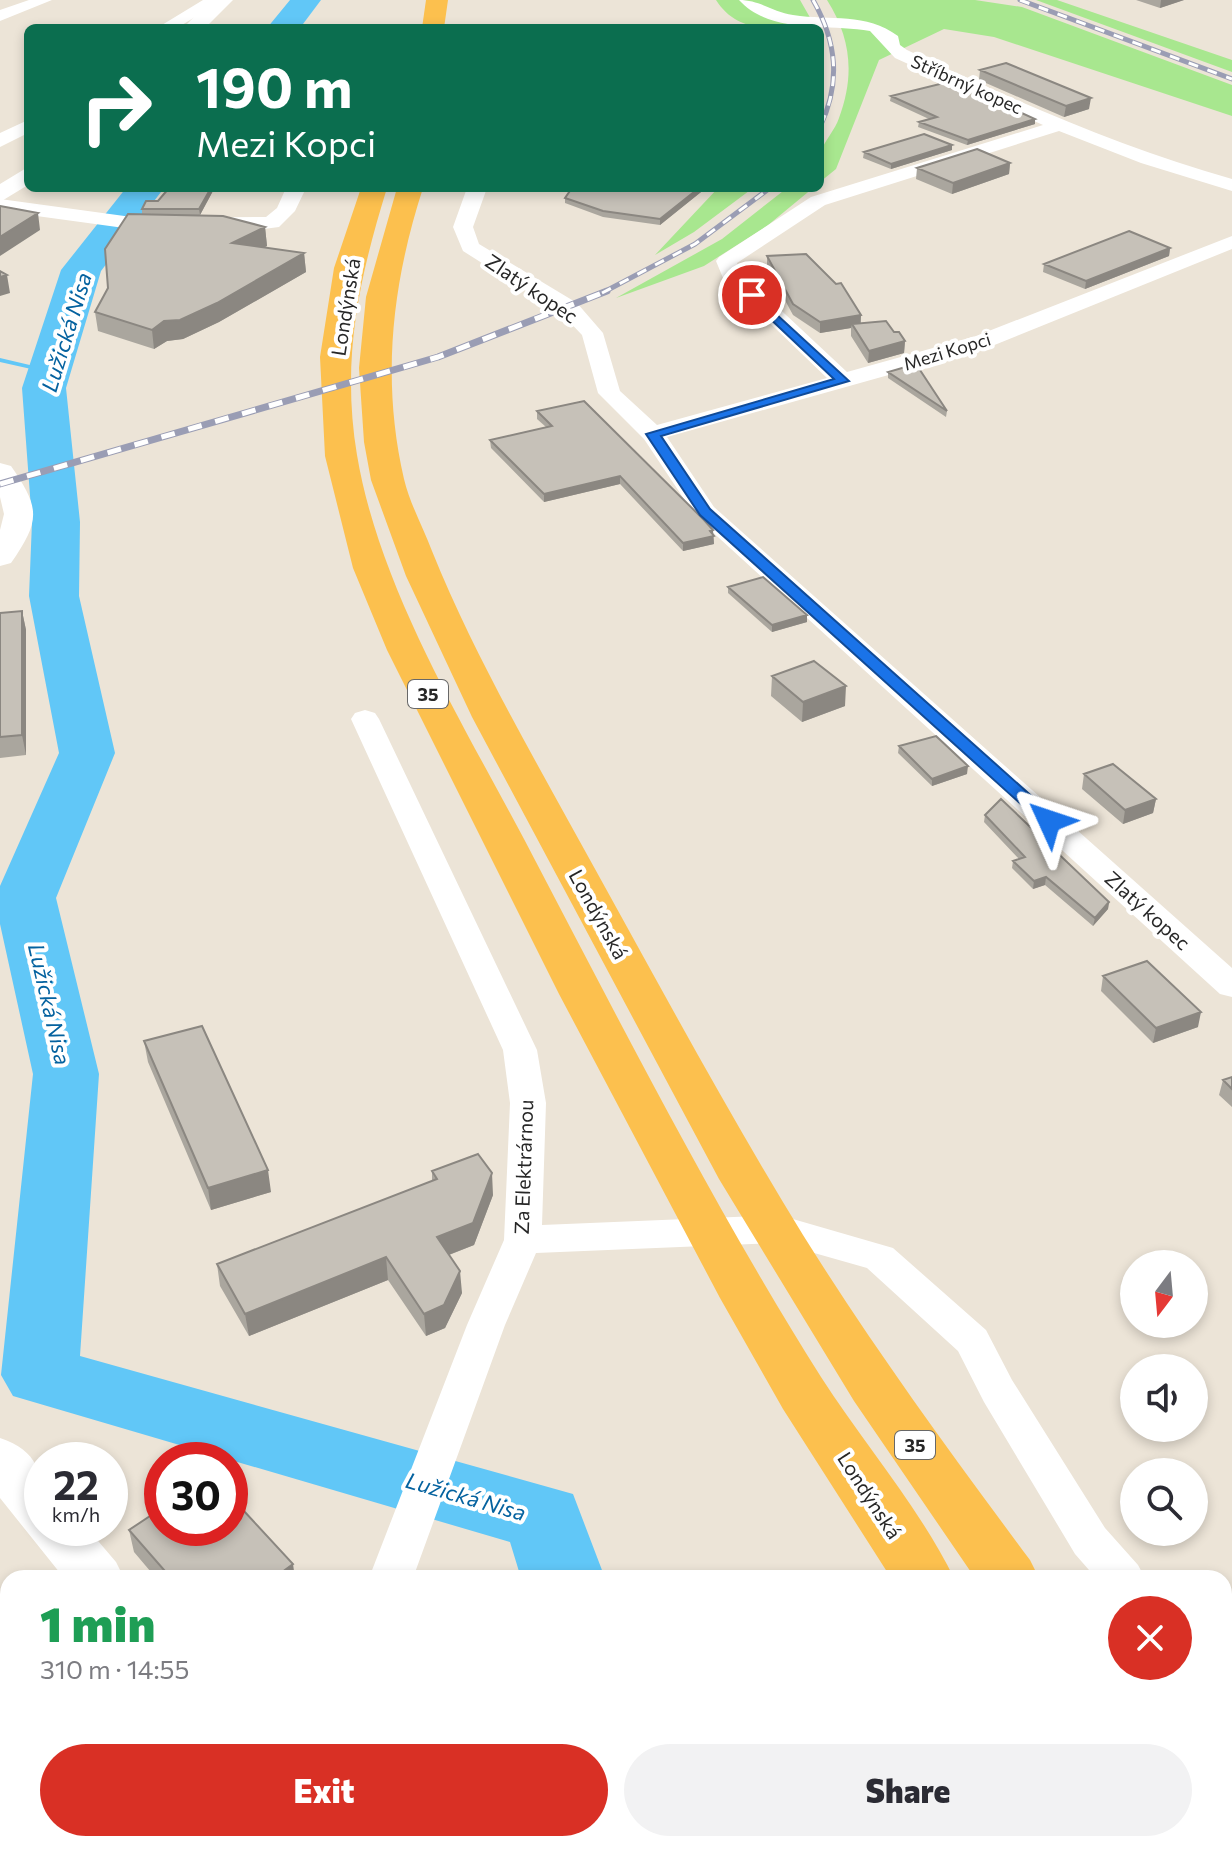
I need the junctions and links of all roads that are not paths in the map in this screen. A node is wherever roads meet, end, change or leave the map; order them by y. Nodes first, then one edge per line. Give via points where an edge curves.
1 (44, 0) edge
2 (215, 0) edge
3 (223, 0) edge
4 (437, 0) edge
5 (747, 0) edge
6 (0, 16) edge
7 (172, 24) edge
8 (197, 24) edge
9 (434, 24) edge
10 (1061, 125) junction
11 (24, 127) edge
12 (0, 141) edge
13 (24, 177) edge
14 (1232, 185) edge
15 (294, 192) edge
16 (373, 192) edge
17 (408, 192) edge
18 (476, 192) edge
19 (0, 195) edge
20 (0, 205) edge
21 (1232, 242) edge
22 (843, 381) junction
23 (653, 434) junction
24 (0, 472) edge
25 (0, 556) edge
26 (365, 719) dead end
27 (1232, 986) edge
28 (523, 1240) junction
29 (0, 1459) edge
30 (24, 1490) edge
31 (70, 1546) edge
32 (90, 1570) edge
33 (394, 1570) edge
34 (919, 1570) edge
35 (1003, 1570) edge
36 (1116, 1570) edge

1 - 6 street
2 - 7 street
3 - 8 street
4 - 9 highway
5 - 10 street, Stříbrný kopec via 770,16 798,22 875,27 901,54
10 - 14 street, Stříbrný kopec
10 - 22 street, Stříbrný kopec via 818,201 726,261 730,274
11 - 12 street
13 - 19 street
15 - 20 street via 272,223 139,224
16 - 34 highway, Londýnská / 35 via 348,268 335,357 341,456 371,568 406,650 582,994 746,1298
17 - 35 highway, Londýnská / 35 via 378,291 373,360 389,484 430,594 460,658 740,1168 872,1384
18 - 23 street, Zlatý kopec via 463,227 470,247 569,308 592,333 609,393
21 - 22 street, Mezi Kopci via 984,341
22 - 23 street, Mezi Kopci
23 - 27 street, Zlatý kopec via 705,512
24 - 25 street via 22,512 14,537
26 - 28 street, Za Elektrárnou via 520,1050 528,1103
28 - 33 street, Za Elektrárnou
28 - 36 street via 779,1229 880,1258 972,1341 1090,1541
29 - 30 street
31 - 32 street

